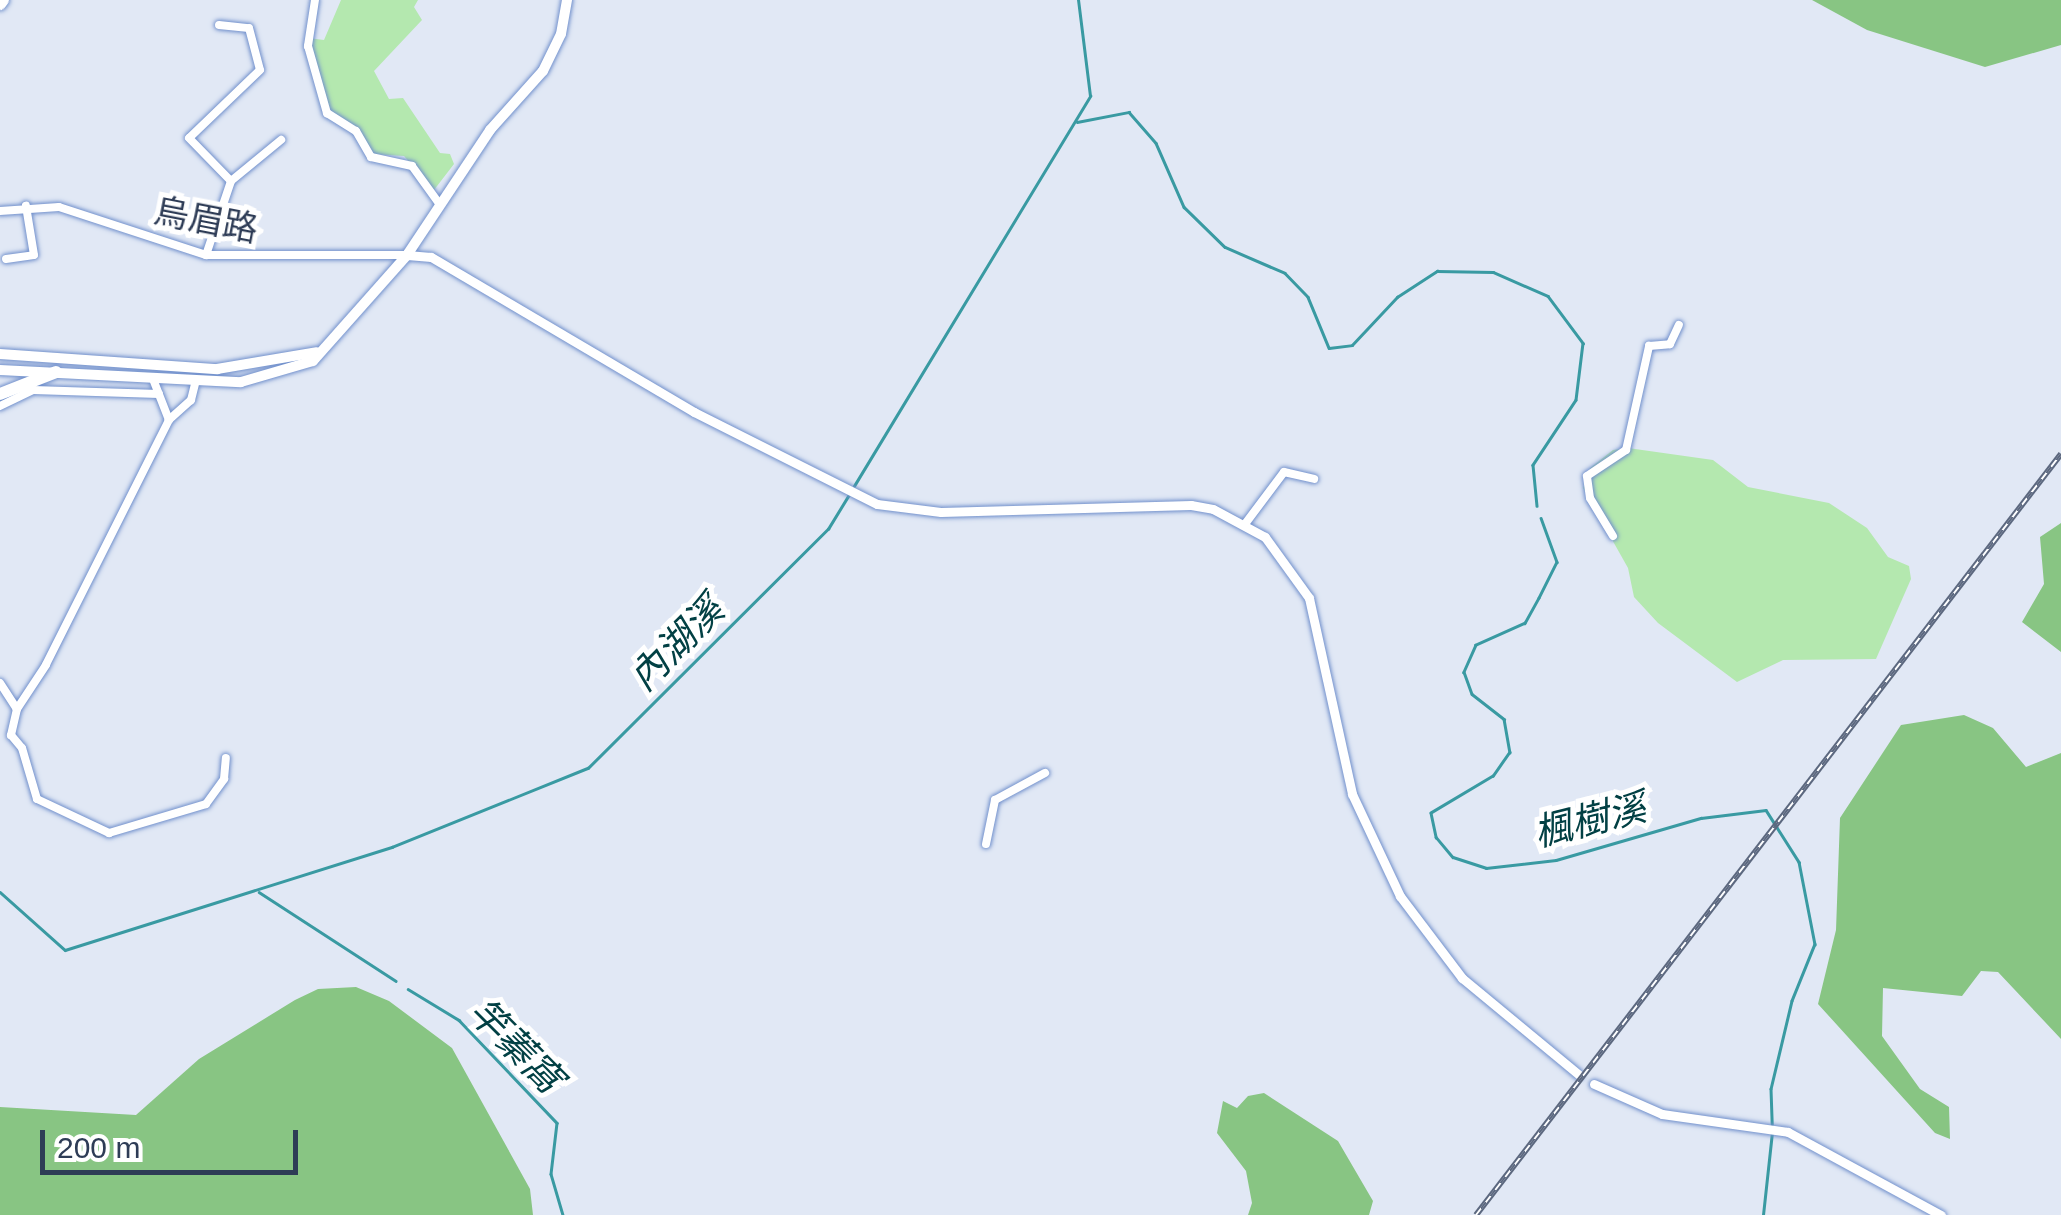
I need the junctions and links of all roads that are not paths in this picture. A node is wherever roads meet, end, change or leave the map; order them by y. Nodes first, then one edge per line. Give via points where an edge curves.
1 (315, 0) edge
2 (567, 0) edge
3 (220, 26) dead end
4 (281, 140) dead end
5 (231, 180) junction
6 (438, 202) junction
7 (26, 206) junction
8 (0, 211) edge
9 (206, 255) junction
10 (407, 255) junction
11 (6, 259) dead end
12 (1679, 325) dead end
13 (317, 352) junction
14 (0, 354) edge
15 (0, 370) edge
16 (56, 372) junction
17 (153, 379) junction
18 (196, 380) junction
19 (0, 394) edge
20 (158, 394) junction
21 (0, 406) edge
22 (168, 420) junction
23 (1314, 478) dead end
24 (1245, 524) junction
25 (1613, 536) dead end
26 (0, 683) edge
27 (17, 709) junction
28 (226, 758) dead end
29 (1045, 772) dead end
30 (986, 844) dead end
31 (1578, 1074) dead end
32 (1594, 1084) dead end
33 (1941, 1215) edge

1 - 6 street via 308,46 327,113 356,131 371,156 412,166
2 - 6 main road via 551,60
3 - 5 street via 249,28 260,70 189,138
4 - 5 street
5 - 9 street
6 - 10 main road
7 - 8 street, 烏眉路
7 - 9 street, 烏眉路 via 93,215 150,242
7 - 11 street via 34,255
9 - 10 street, 烏眉路
10 - 13 main road
10 - 24 street via 431,258 694,412 877,504 941,512 1163,504 1213,509
12 - 25 street via 1670,344 1649,346 1626,450 1587,476 1590,498
13 - 14 main road via 218,369
13 - 18 main road via 300,368 264,380
15 - 16 main road
16 - 17 main road
16 - 19 highway
17 - 18 main road
17 - 20 street
18 - 22 street via 190,400
20 - 21 street via 33,390
20 - 22 street
22 - 27 street via 46,665
23 - 24 street via 1284,472
24 - 31 street via 1282,556 1309,598 1352,794 1400,896 1462,978
26 - 27 street
27 - 28 street via 10,735 22,748 32,793 109,833 206,804 224,779
29 - 30 street via 995,800
32 - 33 street via 1662,1114 1788,1132

